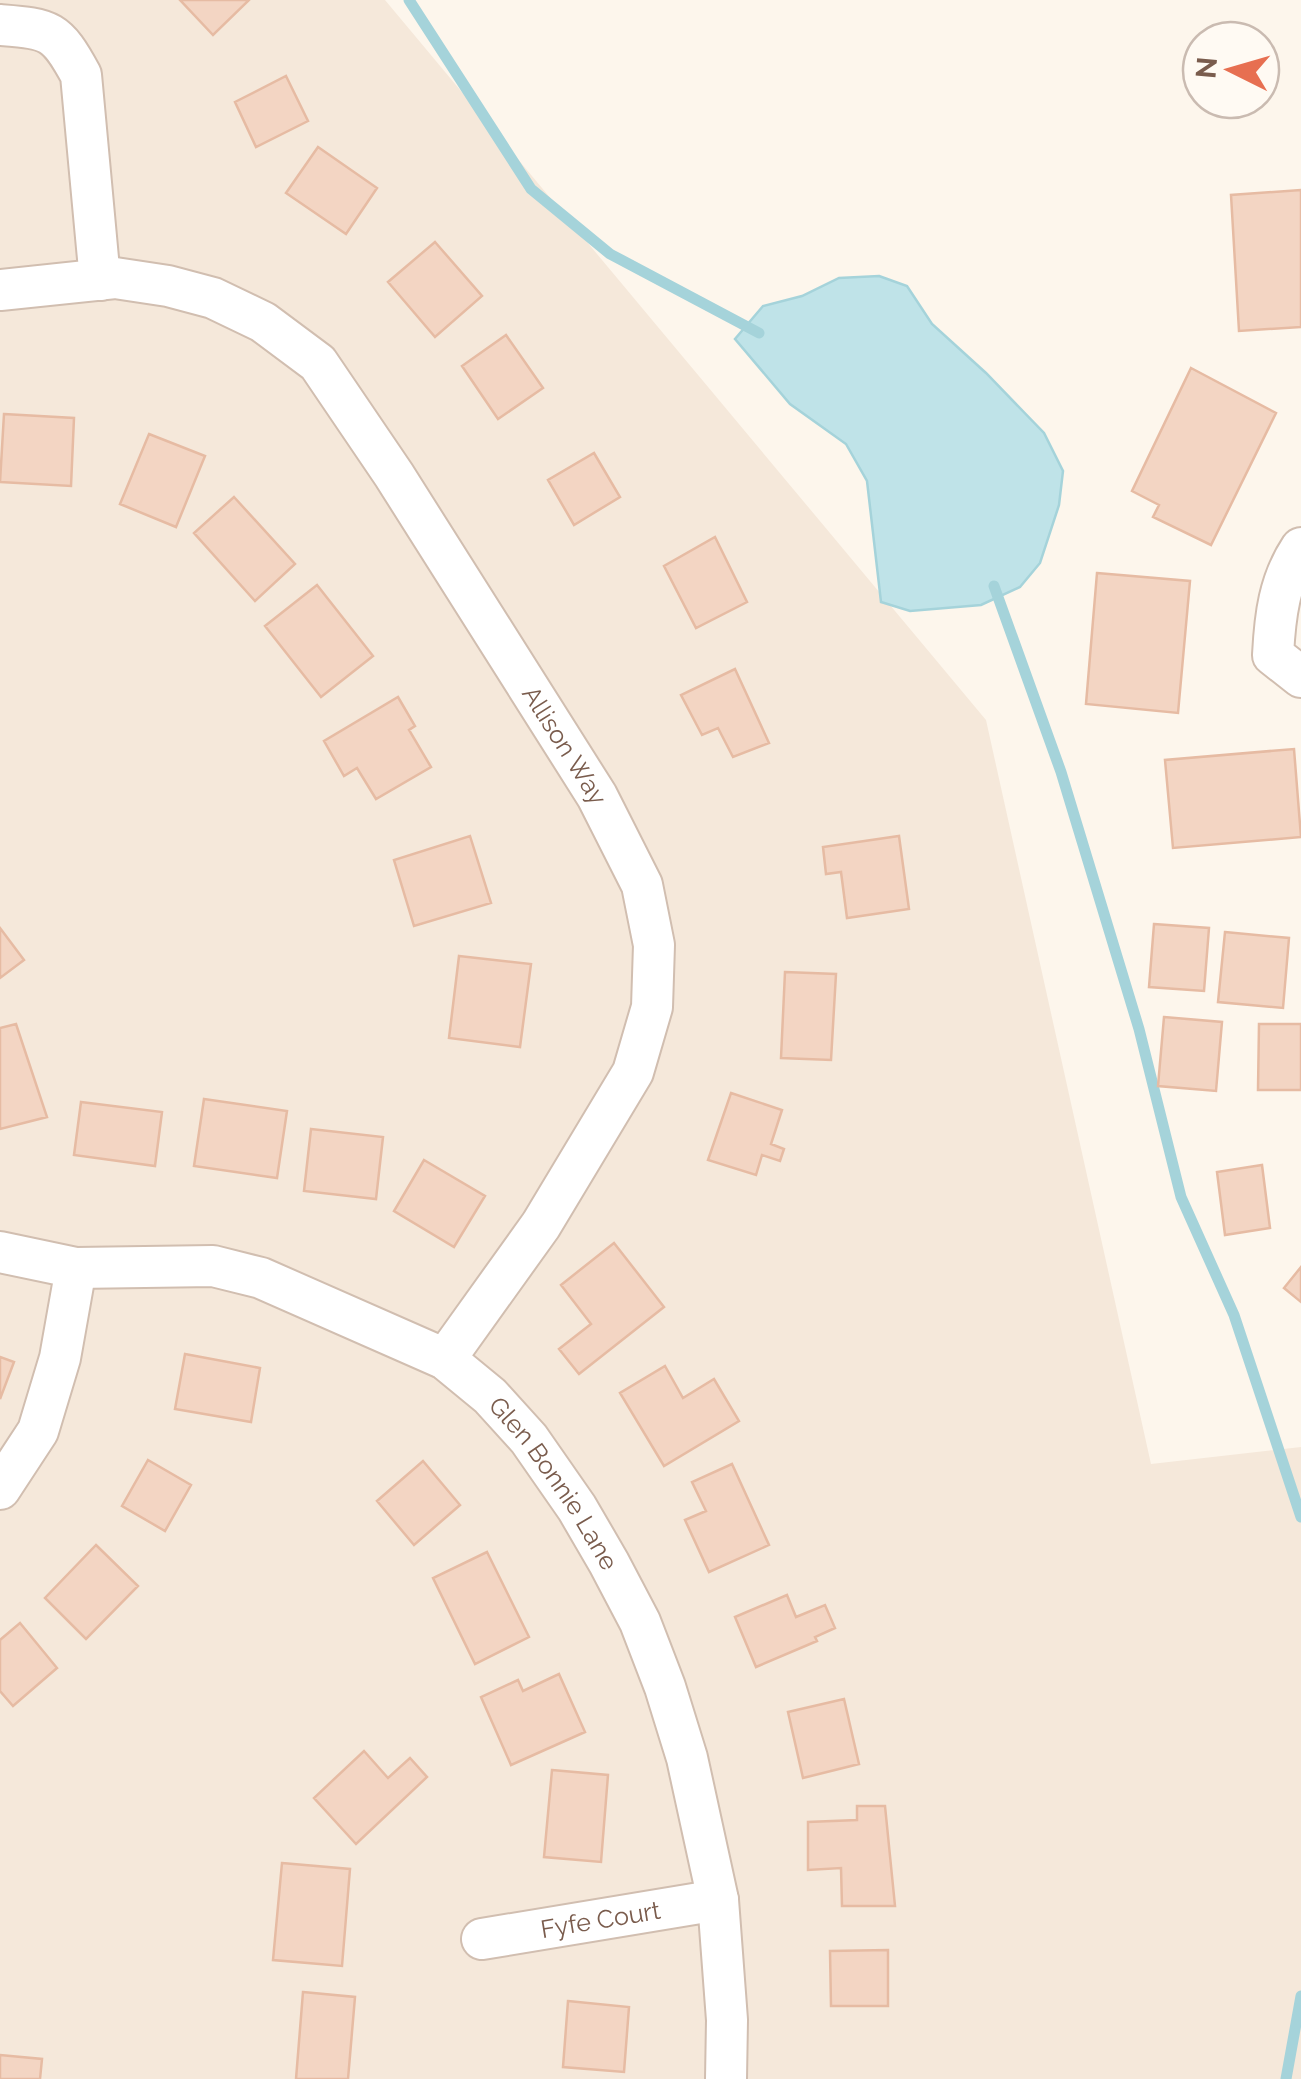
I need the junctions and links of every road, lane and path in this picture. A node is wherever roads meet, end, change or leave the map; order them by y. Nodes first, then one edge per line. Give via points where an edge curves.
1 (0, 24) edge
2 (100, 280) junction
3 (0, 290) edge
4 (1301, 548) edge
5 (1301, 677) edge
6 (0, 1252) edge
7 (76, 1268) junction
8 (445, 1359) junction
9 (0, 1490) edge
10 (718, 1900) junction
11 (482, 1939) dead end
12 (726, 2079) edge

1 - 2 street via 44,29 81,75
2 - 3 street, Allison Way
2 - 8 street, Allison Way via 213,298 264,322 318,363 597,796 642,885 654,945 652,1007 633,1072 542,1226
4 - 5 street via 1287,570 1273,655
6 - 7 street, Glen Bonnie Lane
7 - 8 street, Glen Bonnie Lane via 213,1266 261,1278
7 - 9 street via 38,1431
8 - 10 street, Glen Bonnie Lane via 530,1439 640,1622 687,1758
10 - 11 street, Fyfe Court
10 - 12 street, Glen Bonnie Lane

